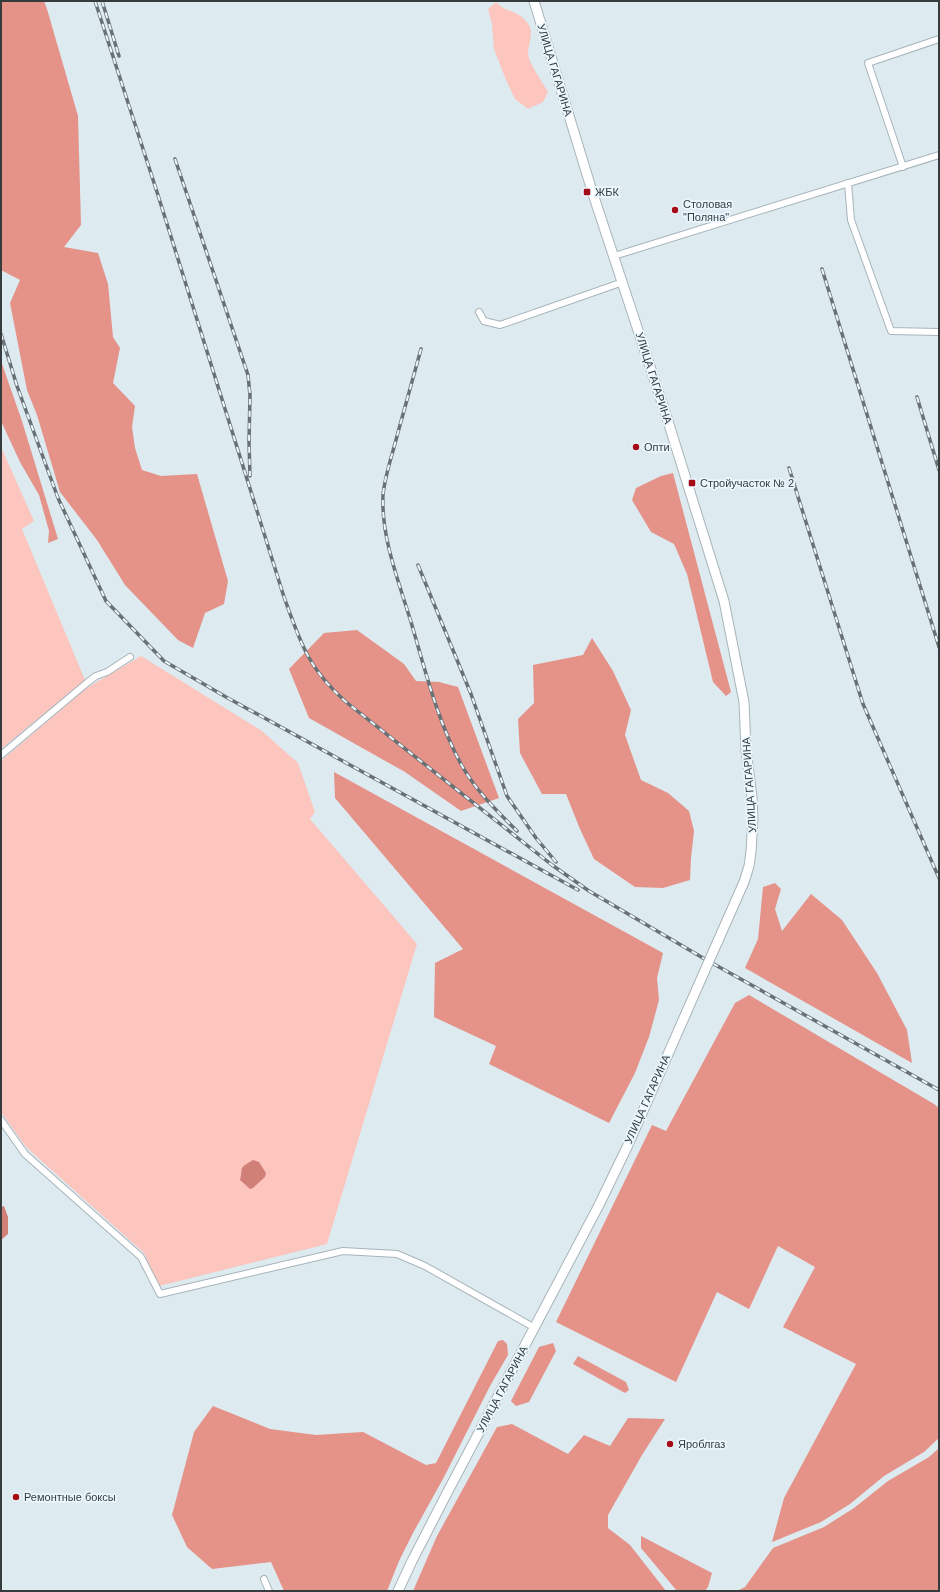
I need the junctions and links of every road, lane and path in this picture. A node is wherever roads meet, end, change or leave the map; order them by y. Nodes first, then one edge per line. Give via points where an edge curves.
1 (534, 1) edge
2 (939, 39) edge
3 (939, 156) edge
4 (903, 167) junction
5 (848, 183) junction
6 (614, 256) junction
7 (623, 282) junction
8 (479, 312) dead end
9 (939, 332) edge
10 (130, 657) dead end
11 (1, 755) edge
12 (1, 1120) edge
13 (535, 1328) junction
14 (264, 1579) dead end
15 (269, 1591) edge
16 (398, 1591) edge

1 - 6 main road, УЛИЦА ГАГАРИНА
2 - 4 street via 868,63
3 - 4 street
4 - 5 street
5 - 6 street
5 - 9 street via 851,220 891,331
6 - 7 main road, УЛИЦА ГАГАРИНА
7 - 8 street via 500,325 484,321
7 - 13 main road, УЛИЦА ГАГАРИНА, bridge via 724,601 744,702 753,811 751,852 744,882 628,1145
10 - 11 street via 88,682
12 - 13 street via 25,1154 141,1257 160,1294 343,1251 397,1254 425,1266
13 - 16 main road, УЛИЦА ГАГАРИНА
14 - 15 street

